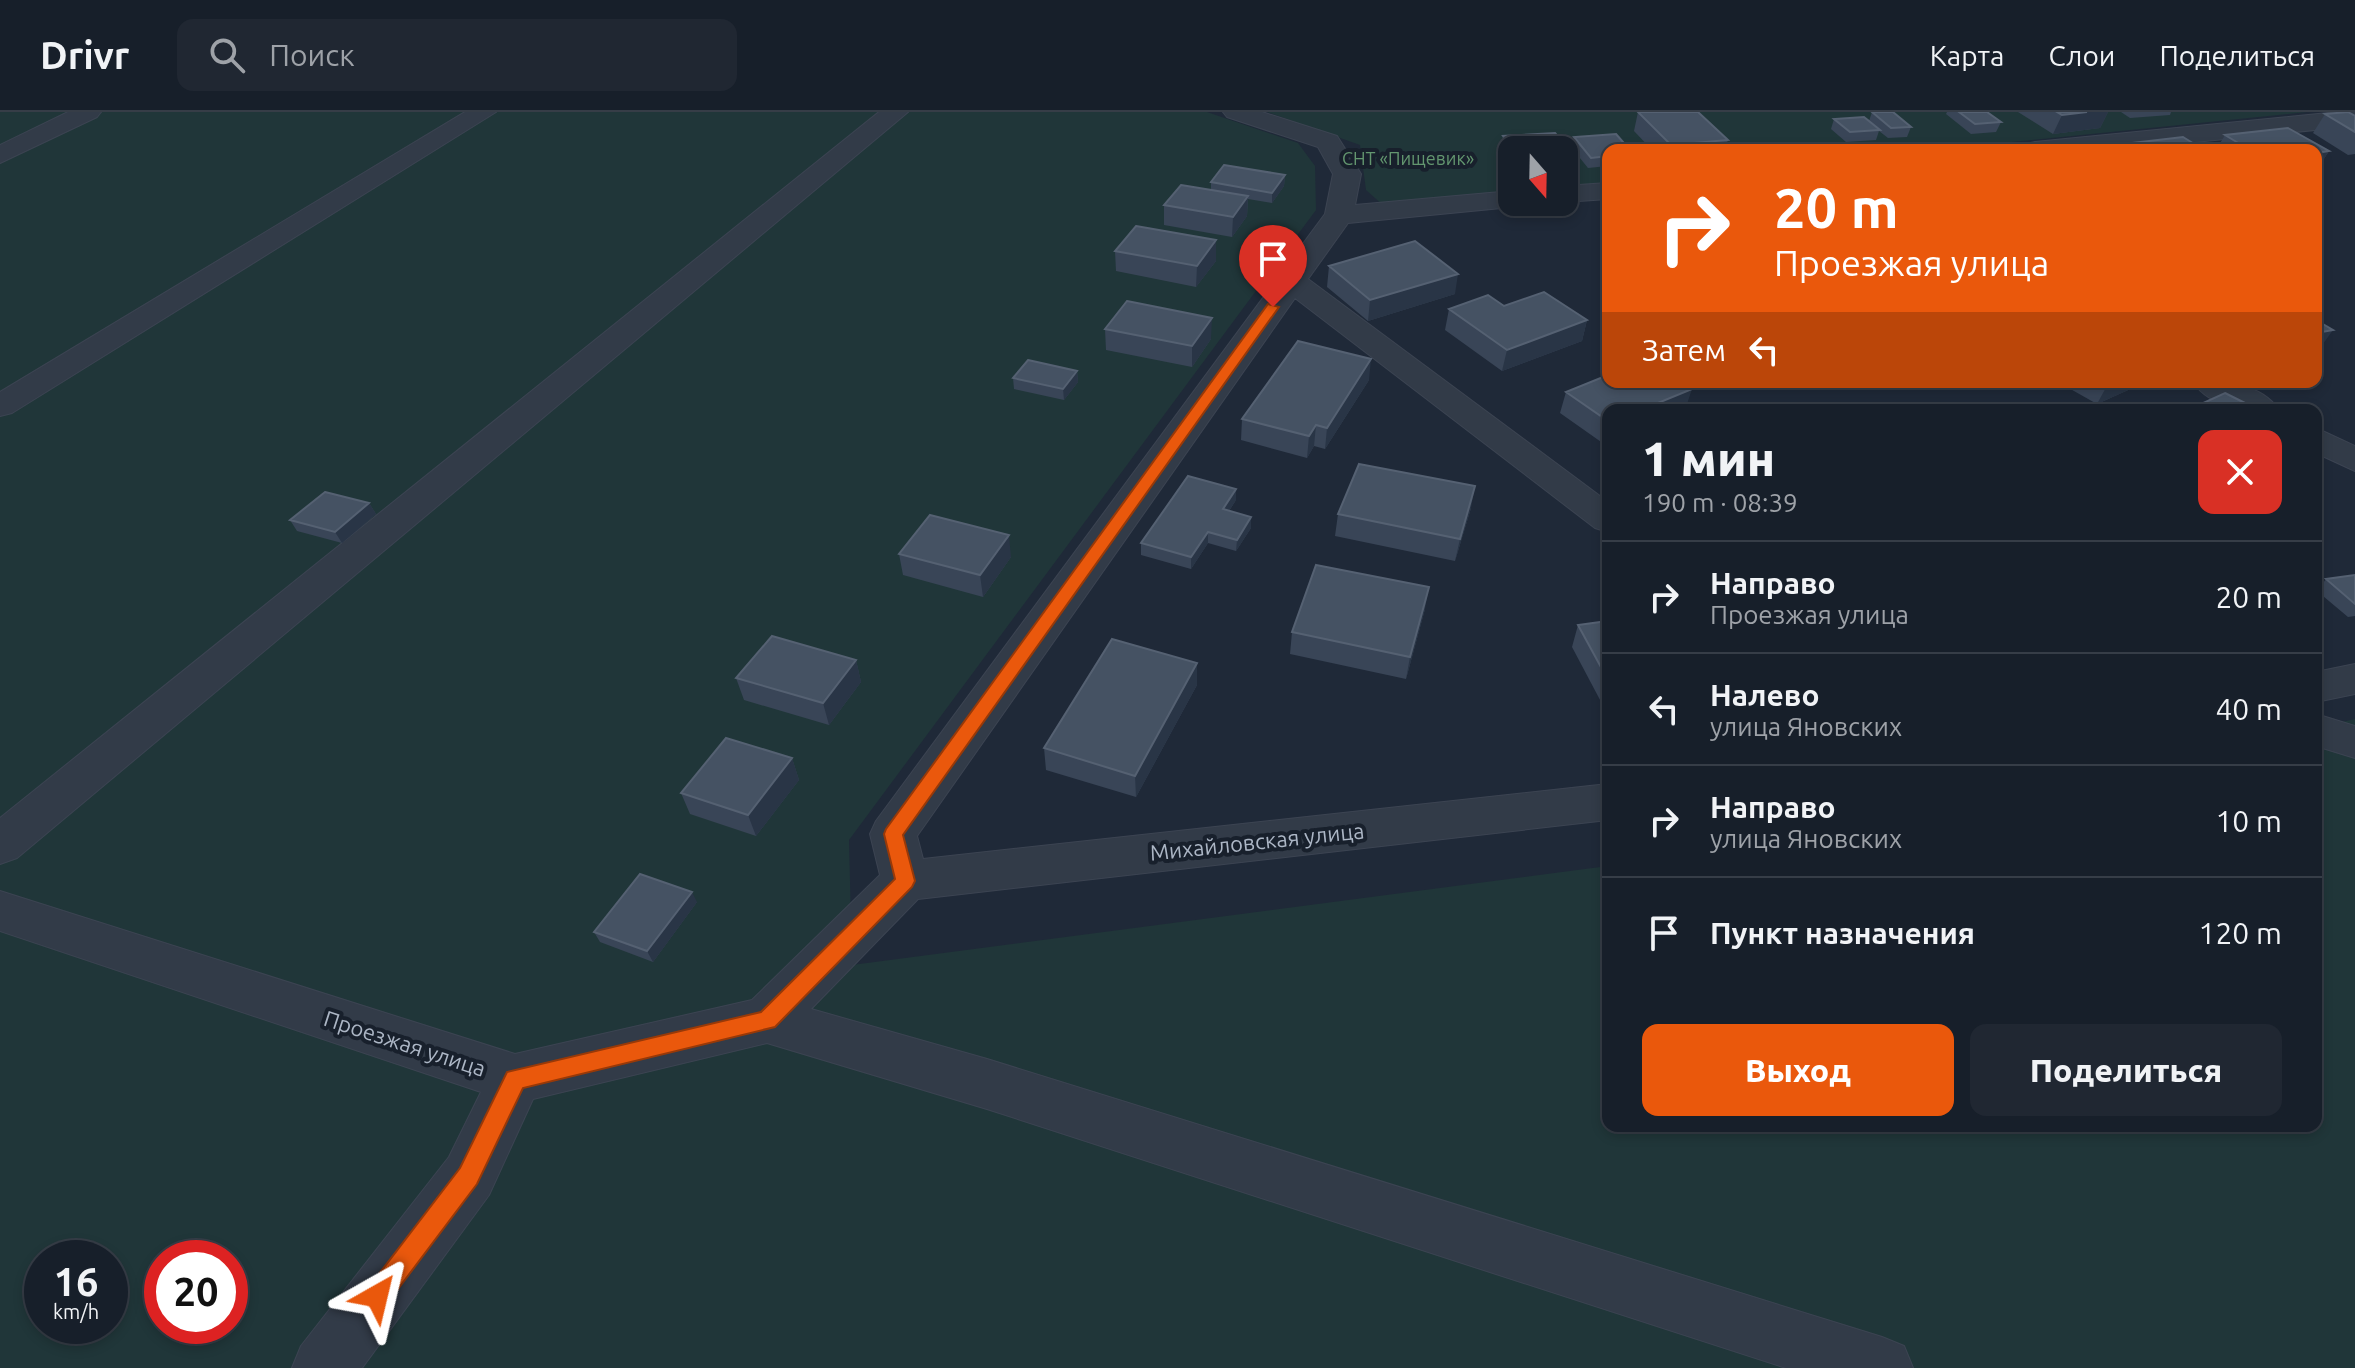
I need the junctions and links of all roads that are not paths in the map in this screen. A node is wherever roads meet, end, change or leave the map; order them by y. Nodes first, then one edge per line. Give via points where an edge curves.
1 (88, 112) edge
2 (483, 112) edge
3 (895, 112) edge
4 (1236, 112) edge
5 (2355, 118) edge
6 (2095, 144) edge
7 (0, 155) edge
8 (1602, 191) edge
9 (1578, 193) edge
10 (1498, 200) edge
11 (1339, 215) junction
12 (1291, 281) junction
13 (2221, 388) edge
14 (2251, 404) edge
15 (0, 406) edge
16 (2322, 442) edge
17 (2355, 460) edge
18 (1602, 515) edge
19 (2355, 679) edge
20 (2322, 686) edge
21 (2322, 732) edge
22 (2355, 742) edge
23 (1602, 803) edge
24 (0, 845) edge
25 (905, 881) junction
26 (0, 911) edge
27 (767, 1020) junction
28 (515, 1079) junction
29 (323, 1368) edge
30 (1882, 1368) edge

1 - 7 street
2 - 15 street
3 - 24 street
4 - 11 street via 1328,142 1347,174
5 - 6 street
8 - 9 street
10 - 11 street
11 - 12 street
12 - 18 street
12 - 25 street via 893,834
13 - 14 street
16 - 17 street
19 - 20 street
21 - 22 street
23 - 25 street, Михайловская улица
25 - 27 street
26 - 28 street, Проезжая улица
27 - 28 street, Проезжая улица
27 - 30 street via 987,1084
28 - 29 street via 469,1176

